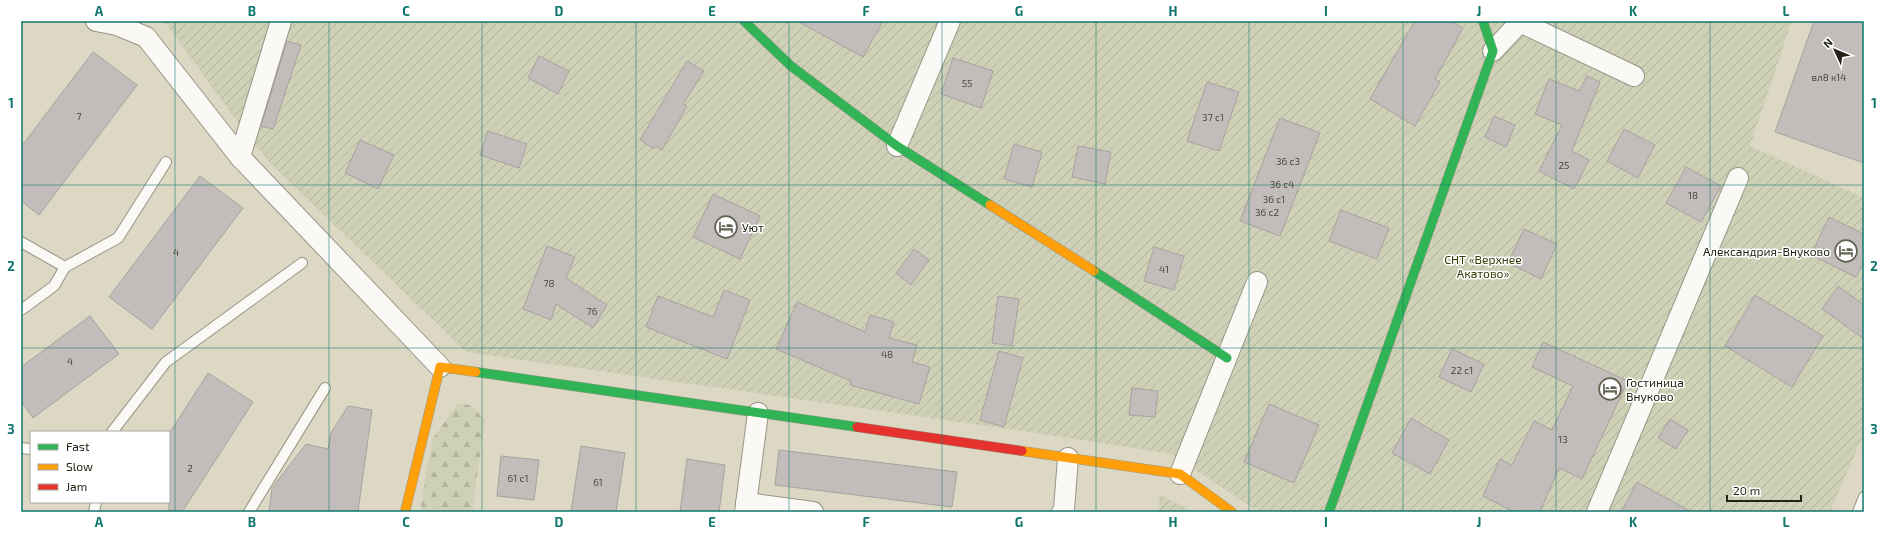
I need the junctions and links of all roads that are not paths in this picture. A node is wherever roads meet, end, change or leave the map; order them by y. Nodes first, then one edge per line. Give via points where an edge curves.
1 (96, 21) edge
2 (280, 21) edge
3 (744, 21) edge
4 (950, 21) edge
5 (1483, 21) edge
6 (1493, 50) junction
7 (1634, 76) dead end
8 (897, 146) junction
9 (240, 158) junction
10 (166, 162) dead end
11 (1738, 178) dead end
12 (21, 242) edge
13 (302, 263) dead end
14 (65, 267) junction
15 (1257, 282) dead end
16 (21, 310) edge
17 (1227, 358) junction
18 (440, 367) junction
19 (324, 388) dead end
20 (758, 413) junction
21 (113, 431) edge
22 (1068, 458) junction
23 (1180, 474) junction
24 (1864, 497) edge
25 (746, 507) edge
26 (249, 512) edge
27 (405, 512) edge
28 (813, 512) edge
29 (1062, 512) edge
30 (1232, 512) edge
31 (1329, 512) edge
32 (1597, 512) edge
33 (1858, 512) edge

1 - 9 street via 117,25 146,37
2 - 9 street
3 - 8 street via 791,66
4 - 8 street
5 - 6 street
6 - 7 street via 1520,22
6 - 31 street
8 - 17 street via 1054,244
9 - 18 street
10 - 14 lane via 118,238
11 - 32 street
12 - 14 lane
13 - 21 lane via 166,362
14 - 16 lane via 54,286
15 - 17 street
17 - 23 street
18 - 20 street
18 - 27 street
19 - 26 lane
20 - 22 street
20 - 25 street
22 - 23 street
22 - 29 street
23 - 30 street
24 - 33 lane
25 - 28 street

